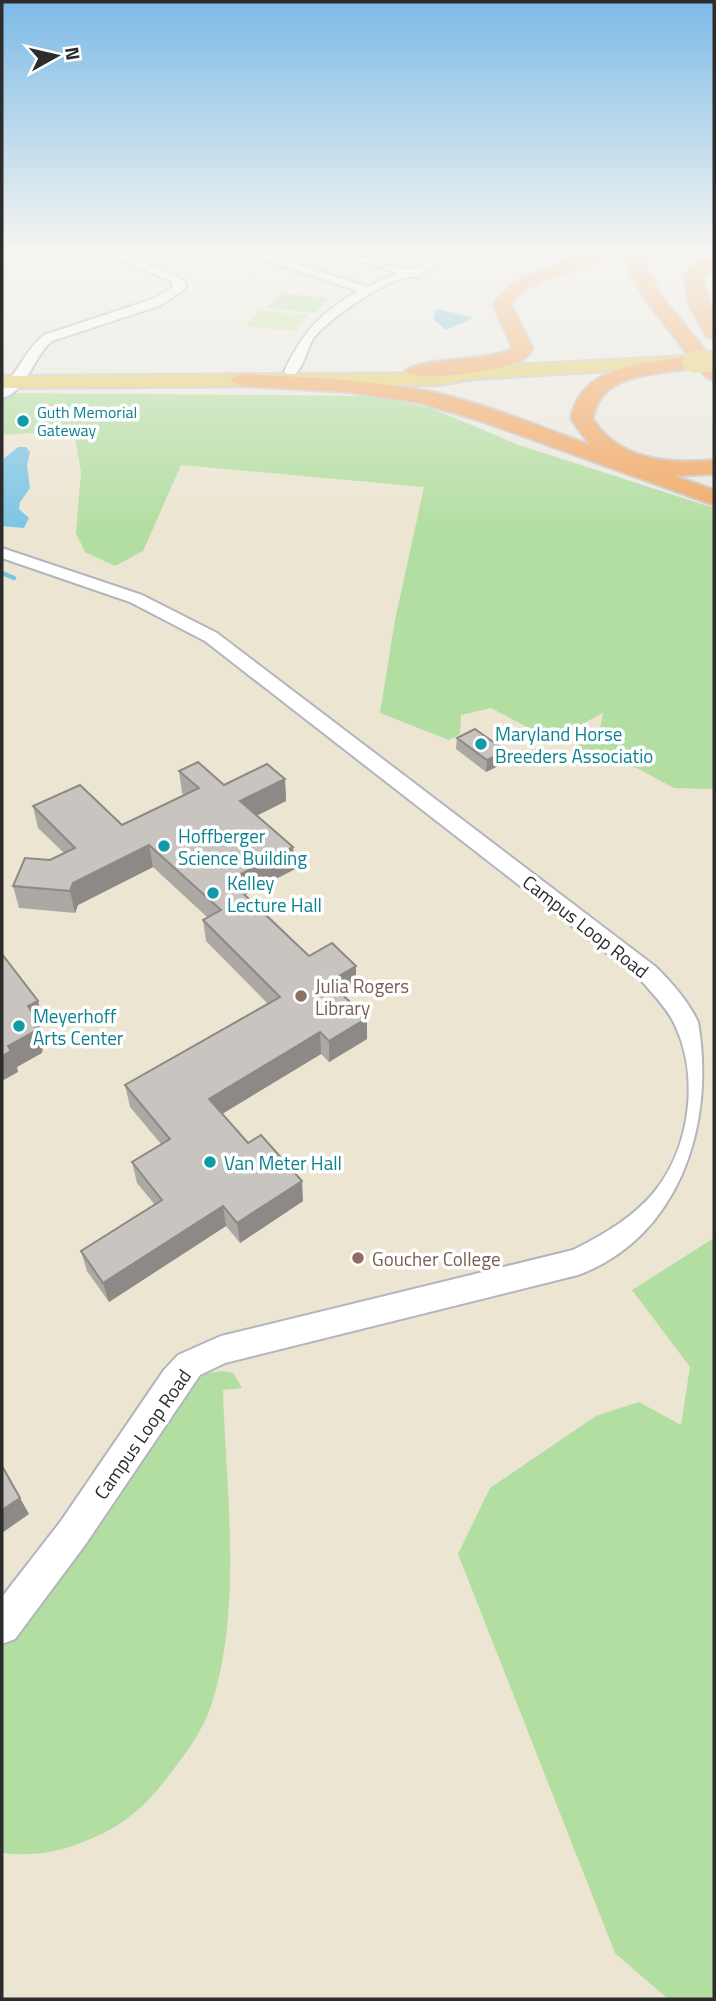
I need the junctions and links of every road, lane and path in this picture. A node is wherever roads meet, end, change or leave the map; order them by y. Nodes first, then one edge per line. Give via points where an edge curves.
1 (42, 343) edge
2 (305, 343) edge
3 (521, 343) edge
4 (685, 343) edge
5 (694, 357) junction
6 (714, 361) edge
7 (654, 367) junction
8 (415, 371) junction
9 (291, 372) junction
10 (474, 373) junction
11 (714, 374) edge
12 (8, 380) edge
13 (241, 380) junction
14 (714, 385) edge
15 (6, 409) dead end
16 (489, 416) junction
17 (714, 467) edge
18 (714, 498) edge
19 (2, 554) edge
20 (2, 1626) edge

1 - 12 street
2 - 9 street
3 - 8 highway via 523,348 517,355 502,362
4 - 5 highway
5 - 6 main road, bridge
5 - 7 highway
5 - 11 highway
5 - 14 highway
7 - 10 main road
7 - 17 highway via 596,388 583,403 586,427 610,449 644,464 677,469
8 - 9 main road
8 - 10 main road
9 - 12 main road
10 - 13 main road via 439,379
10 - 16 highway via 460,384 460,395
12 - 13 main road
12 - 15 street via 17,390
13 - 16 highway via 400,393
16 - 18 highway
19 - 20 street, Campus Loop Road via 134,596 182,618 219,643 648,973 687,1024 698,1051 703,1083 702,1117 694,1150 648,1218 612,1244 578,1262 221,1349 188,1365 73,1533

